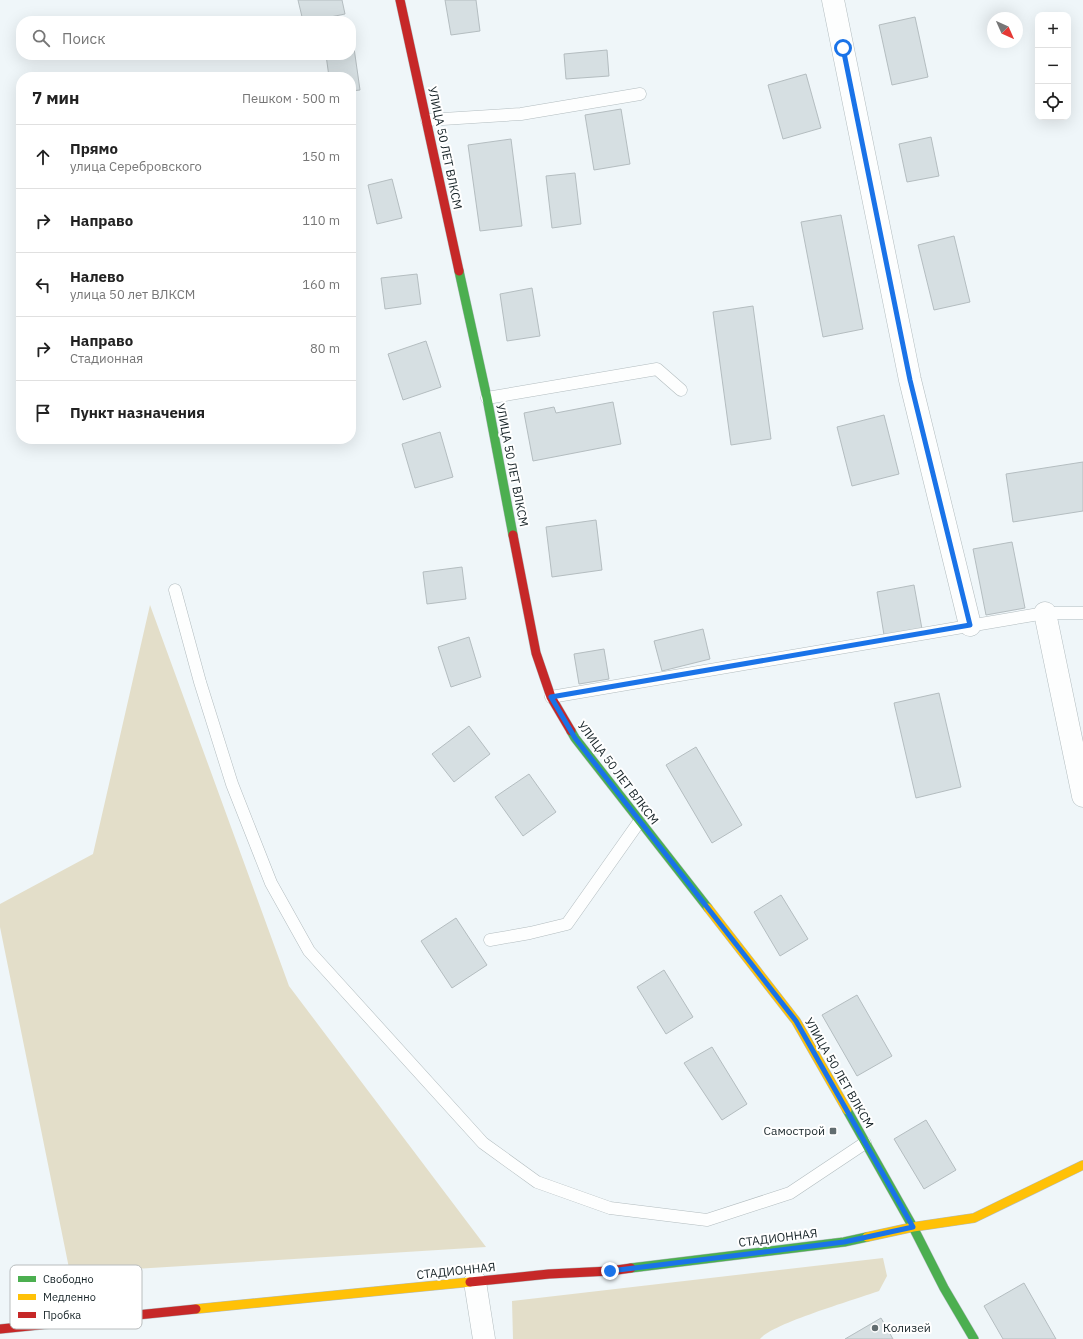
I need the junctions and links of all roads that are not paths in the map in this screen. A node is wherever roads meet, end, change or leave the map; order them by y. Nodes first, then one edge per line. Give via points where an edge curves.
1 (400, 0) edge
2 (833, 0) edge
3 (640, 94) dead end
4 (427, 120) junction
5 (681, 390) dead end
6 (487, 398) junction
7 (175, 590) dead end
8 (1045, 613) junction
9 (1083, 613) edge
10 (970, 625) junction
11 (551, 697) junction
12 (1083, 796) edge
13 (639, 822) junction
14 (490, 940) dead end
15 (865, 1143) junction
16 (1083, 1165) edge
17 (913, 1227) junction
18 (475, 1282) junction
19 (142, 1315) edge
20 (10, 1328) edge
21 (0, 1329) edge
22 (484, 1339) edge
23 (974, 1339) edge

1 - 4 main road, УЛИЦА 50 ЛЕТ ВЛКСМ
2 - 10 street via 910,380
3 - 4 lane via 521,114
4 - 6 main road, УЛИЦА 50 ЛЕТ ВЛКСМ
5 - 6 lane via 657,369
6 - 11 main road, УЛИЦА 50 ЛЕТ ВЛКСМ via 536,653
7 - 15 lane via 232,784 271,883 309,951 483,1143 537,1182 610,1208 707,1220 790,1193
8 - 9 lane
8 - 10 lane
8 - 12 street
10 - 11 lane
11 - 13 main road, УЛИЦА 50 ЛЕТ ВЛКСМ via 575,738
13 - 14 lane via 567,924
13 - 15 main road, УЛИЦА 50 ЛЕТ ВЛКСМ via 796,1021
15 - 17 main road, УЛИЦА 50 ЛЕТ ВЛКСМ
16 - 17 main road, СТАДИОННАЯ via 974,1218
17 - 18 main road, СТАДИОННАЯ via 844,1242 610,1271
17 - 23 main road, УЛИЦА 50 ЛЕТ ВЛКСМ
18 - 19 main road, СТАДИОННАЯ
18 - 22 street
20 - 21 main road, СТАДИОННАЯ

